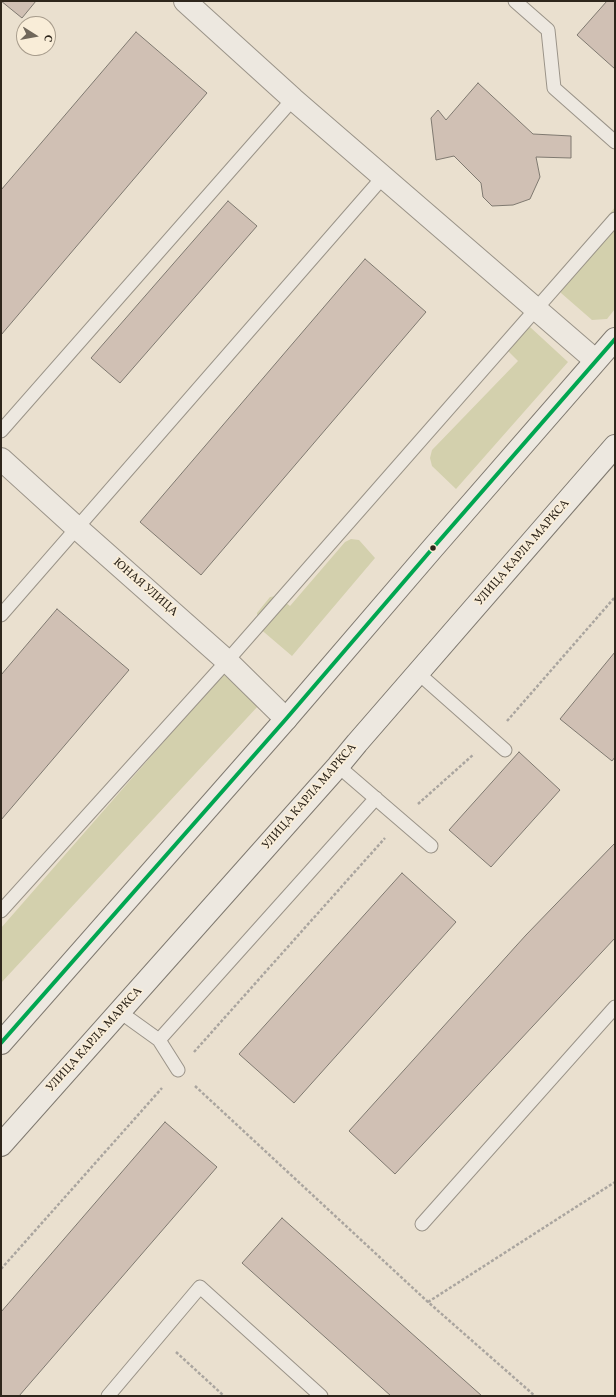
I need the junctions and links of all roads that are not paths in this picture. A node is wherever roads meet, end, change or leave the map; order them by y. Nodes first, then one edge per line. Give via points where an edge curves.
1 (185, 1) edge
2 (515, 1) edge
3 (293, 99) junction
4 (615, 142) edge
5 (383, 177) junction
6 (615, 219) edge
7 (535, 309) junction
8 (615, 339) edge
9 (595, 360) junction
10 (1, 430) edge
11 (615, 446) edge
12 (1, 459) edge
13 (77, 528) junction
14 (1, 615) edge
15 (227, 661) junction
16 (418, 674) junction
17 (286, 719) junction
18 (505, 750) dead end
19 (338, 766) junction
20 (376, 798) junction
21 (431, 846) dead end
22 (1, 911) edge
23 (615, 1007) edge
24 (120, 1012) junction
25 (159, 1040) junction
26 (1, 1043) edge
27 (178, 1070) road end
28 (1, 1145) edge
29 (422, 1224) dead end
30 (108, 1396) edge
31 (321, 1396) edge

1 - 3 main road
2 - 4 lane via 548,30 554,88
3 - 5 main road
3 - 10 lane
5 - 7 main road
5 - 13 lane
6 - 7 lane
7 - 9 main road
7 - 15 lane
8 - 9 main road
9 - 17 main road
11 - 16 main road, УЛИЦА КАРЛА МАРКСА
12 - 13 main road, ЮНАЯ УЛИЦА
13 - 14 lane
13 - 15 main road, ЮНАЯ УЛИЦА
15 - 17 main road, ЮНАЯ УЛИЦА
15 - 22 lane
16 - 18 lane
16 - 19 main road, УЛИЦА КАРЛА МАРКСА
17 - 26 main road
19 - 20 lane
19 - 24 main road, УЛИЦА КАРЛА МАРКСА
20 - 21 lane
20 - 25 lane
23 - 29 lane
24 - 25 lane
24 - 28 main road, УЛИЦА КАРЛА МАРКСА
25 - 27 lane
30 - 31 lane via 200,1287

